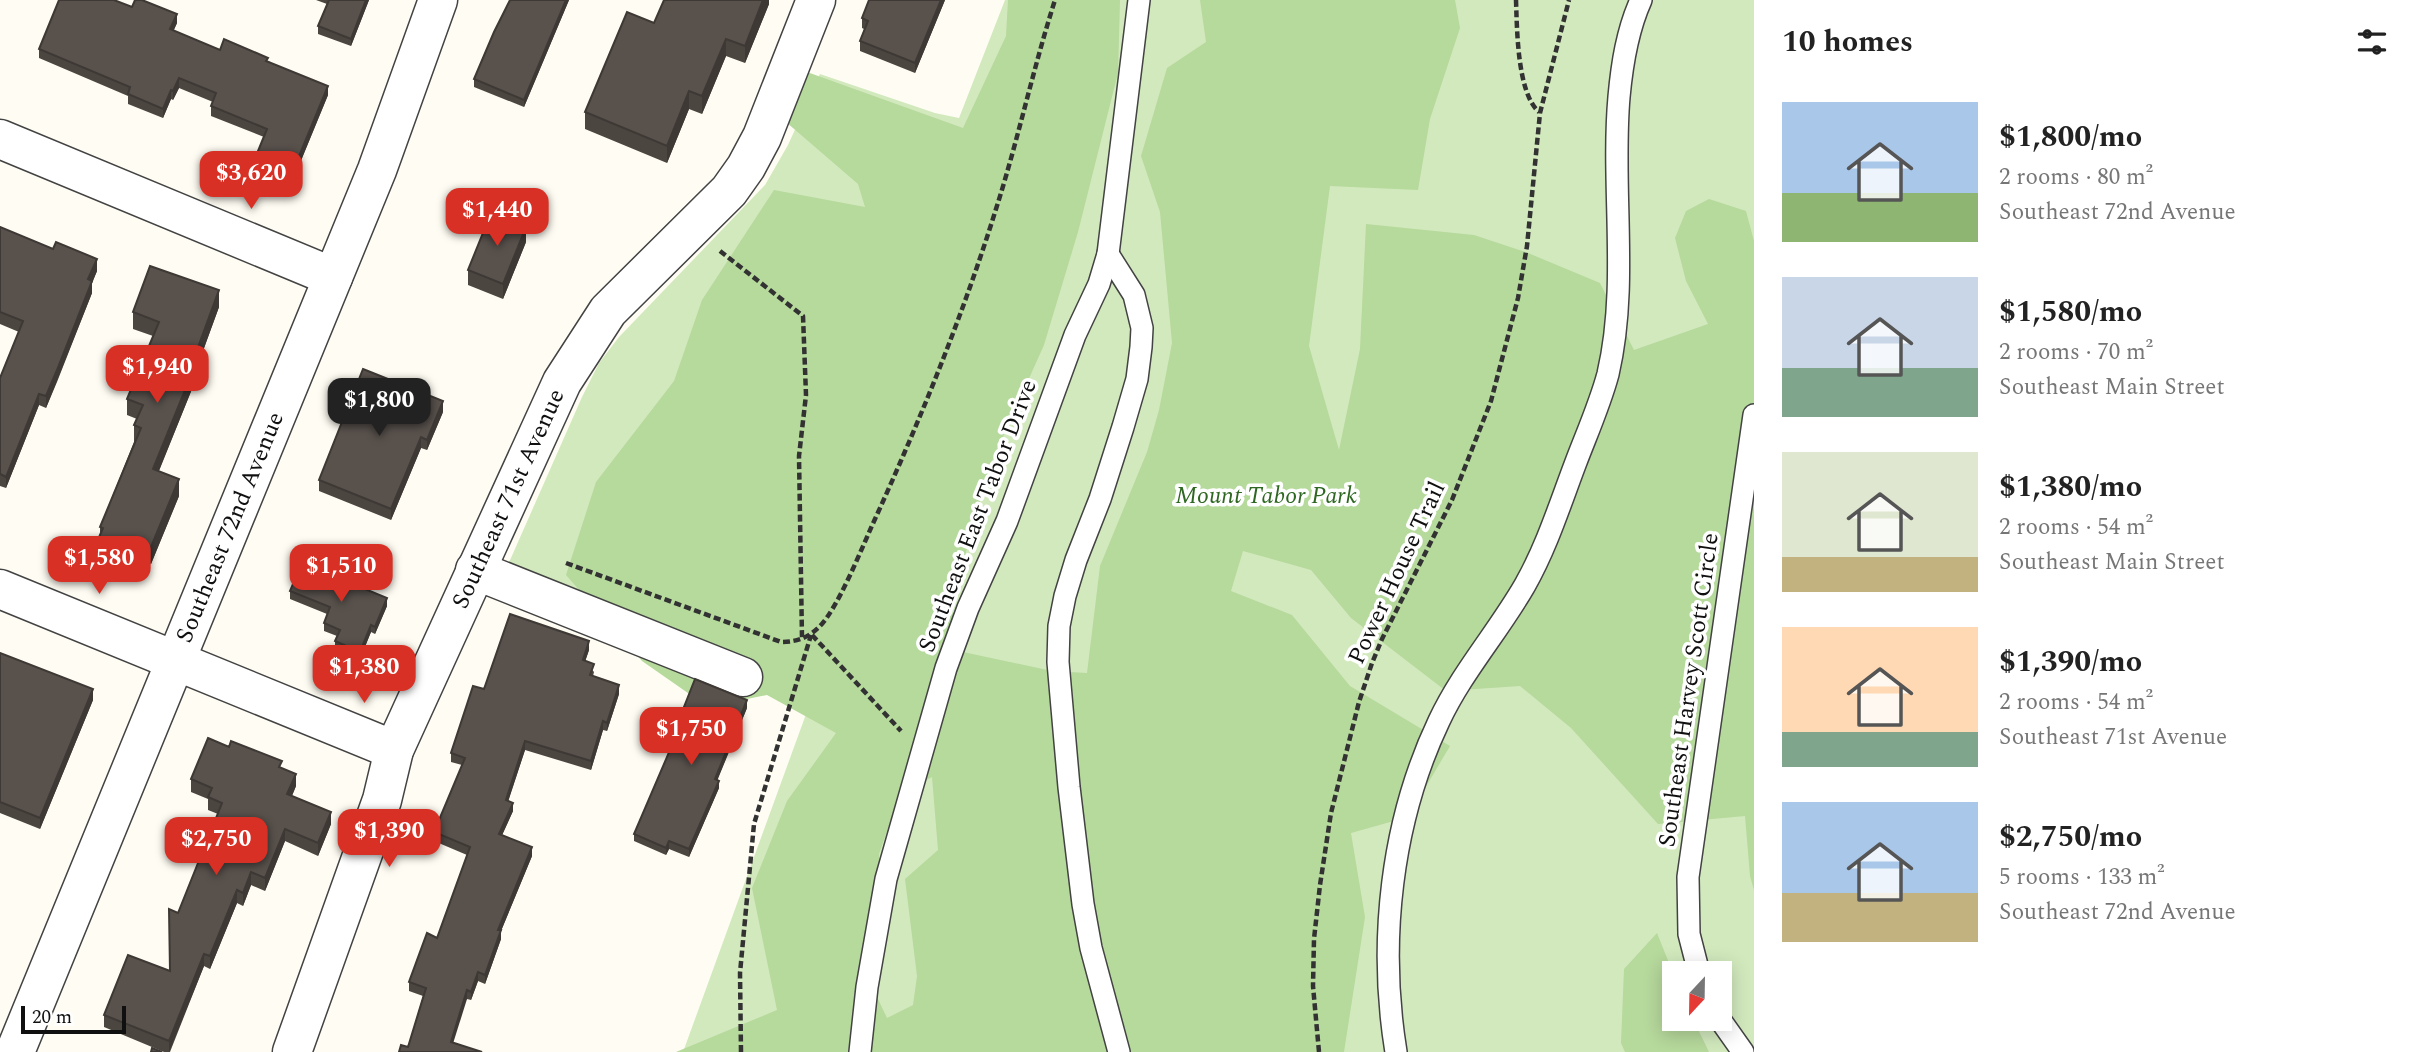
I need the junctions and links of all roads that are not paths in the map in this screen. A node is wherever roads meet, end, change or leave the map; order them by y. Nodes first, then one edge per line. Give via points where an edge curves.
1 (438, 0) edge
2 (816, 0) edge
3 (1139, 0) edge
4 (1641, 0) edge
5 (0, 139) edge
6 (1108, 254) junction
7 (333, 277) junction
8 (1754, 415) edge
9 (475, 570) junction
10 (0, 589) edge
11 (175, 659) junction
12 (743, 677) dead end
13 (394, 750) junction
14 (1696, 961) edge
15 (1728, 1031) edge
16 (15, 1052) edge
17 (292, 1052) edge
18 (860, 1052) edge
19 (1119, 1052) edge
20 (1396, 1052) edge
21 (1743, 1052) edge

1 - 7 street, Southeast 72nd Avenue
2 - 9 street, Southeast 71st Avenue via 762,137 734,183 608,311 580,352
3 - 6 lane, Southeast East Tabor Drive
4 - 20 lane via 1621,74 1616,135 1617,300 1608,372 1544,547 1524,586 1452,695 1414,788 1397,858 1389,930 1388,988
5 - 7 street
6 - 18 lane, Southeast East Tabor Drive via 946,668 880,905
6 - 19 lane via 1134,295 1142,328 1141,347 1123,427 1065,596 1058,662 1083,904
7 - 11 street, Southeast 72nd Avenue
8 - 14 lane, Southeast Harvey Scott Circle via 1688,877 1689,934
9 - 12 street
9 - 13 street, Southeast 71st Avenue
10 - 11 street
11 - 13 street
11 - 16 street, Southeast 72nd Avenue
13 - 17 street, Southeast 71st Avenue via 382,800
15 - 21 lane

